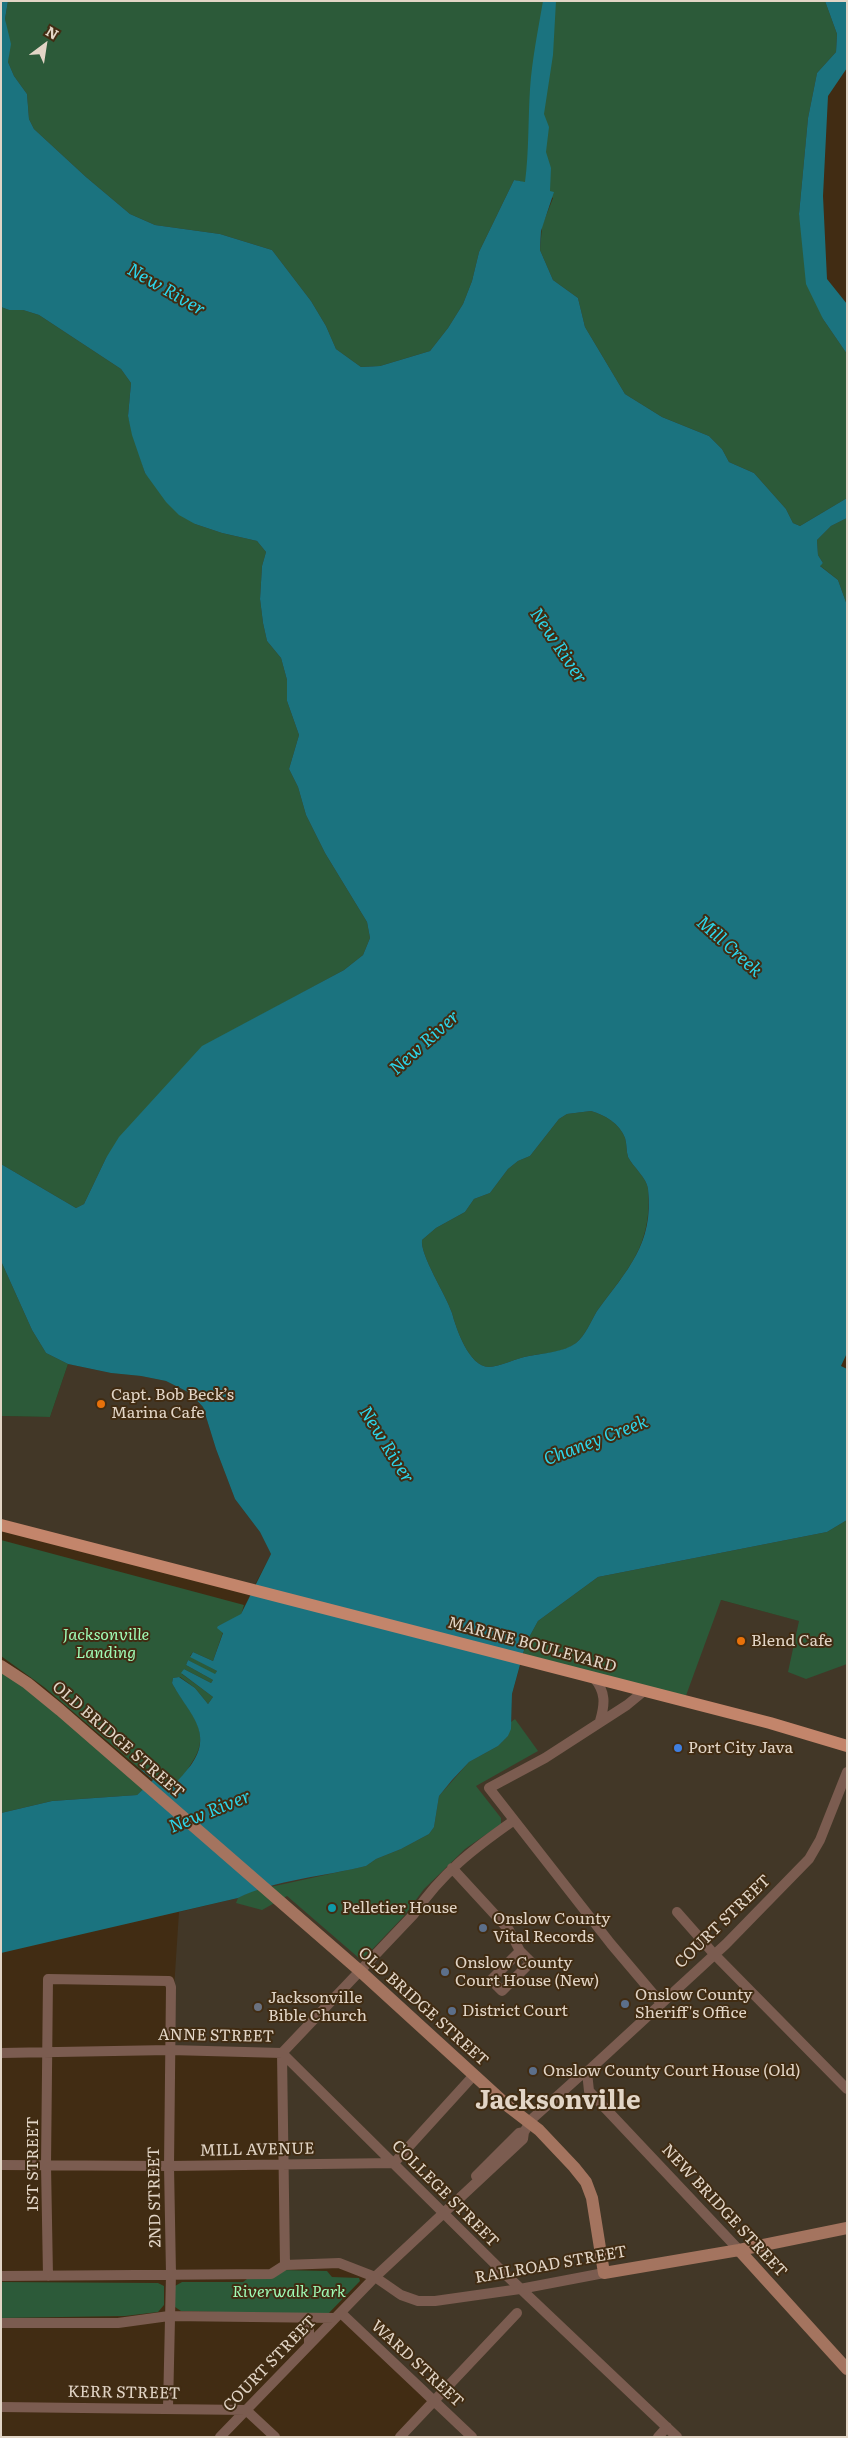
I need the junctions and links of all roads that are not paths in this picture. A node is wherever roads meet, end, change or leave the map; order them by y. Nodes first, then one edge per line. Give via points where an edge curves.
1 (1, 1525) edge
2 (1, 1666) edge
3 (594, 1678) junction
4 (644, 1691) junction
5 (600, 1721) junction
6 (847, 1746) edge
7 (847, 1772) edge
8 (513, 1820) junction
9 (452, 1868) junction
10 (677, 1912) dead end
11 (520, 1951) dead end
12 (714, 1954) junction
13 (360, 1971) junction
14 (171, 1987) joint
15 (661, 2003) junction
16 (170, 2050) junction
17 (48, 2052) junction
18 (1, 2053) edge
19 (282, 2053) junction
20 (587, 2072) junction
21 (474, 2075) junction
22 (847, 2089) edge
23 (528, 2128) junction
24 (46, 2164) junction
25 (394, 2164) junction
26 (1, 2165) edge
27 (168, 2166) junction
28 (282, 2166) junction
29 (446, 2210) junction
30 (847, 2228) edge
31 (739, 2250) junction
32 (285, 2265) junction
33 (604, 2273) junction
34 (171, 2274) junction
35 (1, 2276) edge
36 (48, 2276) junction
37 (375, 2277) junction
38 (520, 2289) junction
39 (517, 2313) dead end
40 (169, 2316) junction
41 (338, 2316) junction
42 (302, 2318) junction
43 (1, 2324) edge
44 (309, 2346) junction
45 (847, 2369) edge
46 (435, 2401) junction
47 (1, 2406) edge
48 (168, 2408) junction
49 (246, 2410) junction
50 (667, 2427) junction
51 (220, 2437) edge
52 (275, 2437) edge
53 (400, 2437) edge
54 (472, 2437) edge
55 (658, 2437) edge
56 (677, 2437) edge

1 - 3 main road, MARINE BOULEVARD
2 - 13 main road, OLD BRIDGE STREET via 27,1683
3 - 4 main road, MARINE BOULEVARD
3 - 5 street via 604,1693
4 - 5 street
4 - 6 main road, MARINE BOULEVARD
5 - 8 street via 545,1758 489,1788
7 - 12 street, COURT STREET via 809,1859
8 - 9 street, ANNE STREET via 463,1856
8 - 15 street
9 - 11 street via 509,1930
9 - 13 street, ANNE STREET
10 - 12 street
12 - 15 street, COURT STREET
12 - 22 street
13 - 19 street, ANNE STREET
13 - 21 main road, OLD BRIDGE STREET
14 - 16 street, 2ND STREET
14 - 17 street, 1ST STREET via 169,1981 48,1979
15 - 20 street, COURT STREET
16 - 17 street, ANNE STREET
16 - 19 street, ANNE STREET
16 - 27 street, 2ND STREET
17 - 18 street, ANNE STREET
17 - 24 street, 1ST STREET
19 - 25 street, COLLEGE STREET
19 - 28 street
20 - 23 street, COURT STREET via 535,2116
20 - 31 street, NEW BRIDGE STREET via 589,2091
21 - 23 main road, OLD BRIDGE STREET
21 - 25 street
23 - 29 street, COURT STREET via 512,2139 451,2200
23 - 33 main road, OLD BRIDGE STREET via 574,2167 586,2182 592,2198
24 - 26 street, MILL AVENUE
24 - 27 street, MILL AVENUE
24 - 36 street, 1ST STREET
25 - 28 street, MILL AVENUE
25 - 29 street, COLLEGE STREET
27 - 28 street, MILL AVENUE
27 - 34 street, 2ND STREET
28 - 32 street
29 - 37 street, COURT STREET
29 - 38 street, COLLEGE STREET
30 - 31 main road, RAILROAD STREET
31 - 33 main road, RAILROAD STREET
31 - 45 main road, NEW BRIDGE STREET
32 - 34 street, RAILROAD STREET via 271,2274
32 - 37 street, RAILROAD STREET via 339,2263
33 - 38 street, RAILROAD STREET
34 - 36 street, RAILROAD STREET
34 - 40 street, 2ND STREET
35 - 36 street, RAILROAD STREET
37 - 38 street, RAILROAD STREET via 401,2295 418,2301
37 - 41 street, COURT STREET
38 - 50 street, COLLEGE STREET
39 - 46 street
40 - 42 street
40 - 43 street via 118,2323
40 - 48 street, 2ND STREET
41 - 42 street
41 - 44 street, COURT STREET
41 - 46 street, WARD STREET
42 - 44 street via 309,2328
44 - 49 street, COURT STREET
46 - 53 street
46 - 54 street, WARD STREET
47 - 48 street, KERR STREET
48 - 49 street, KERR STREET
49 - 51 street, COURT STREET
49 - 52 street
50 - 55 street
50 - 56 street, COLLEGE STREET

